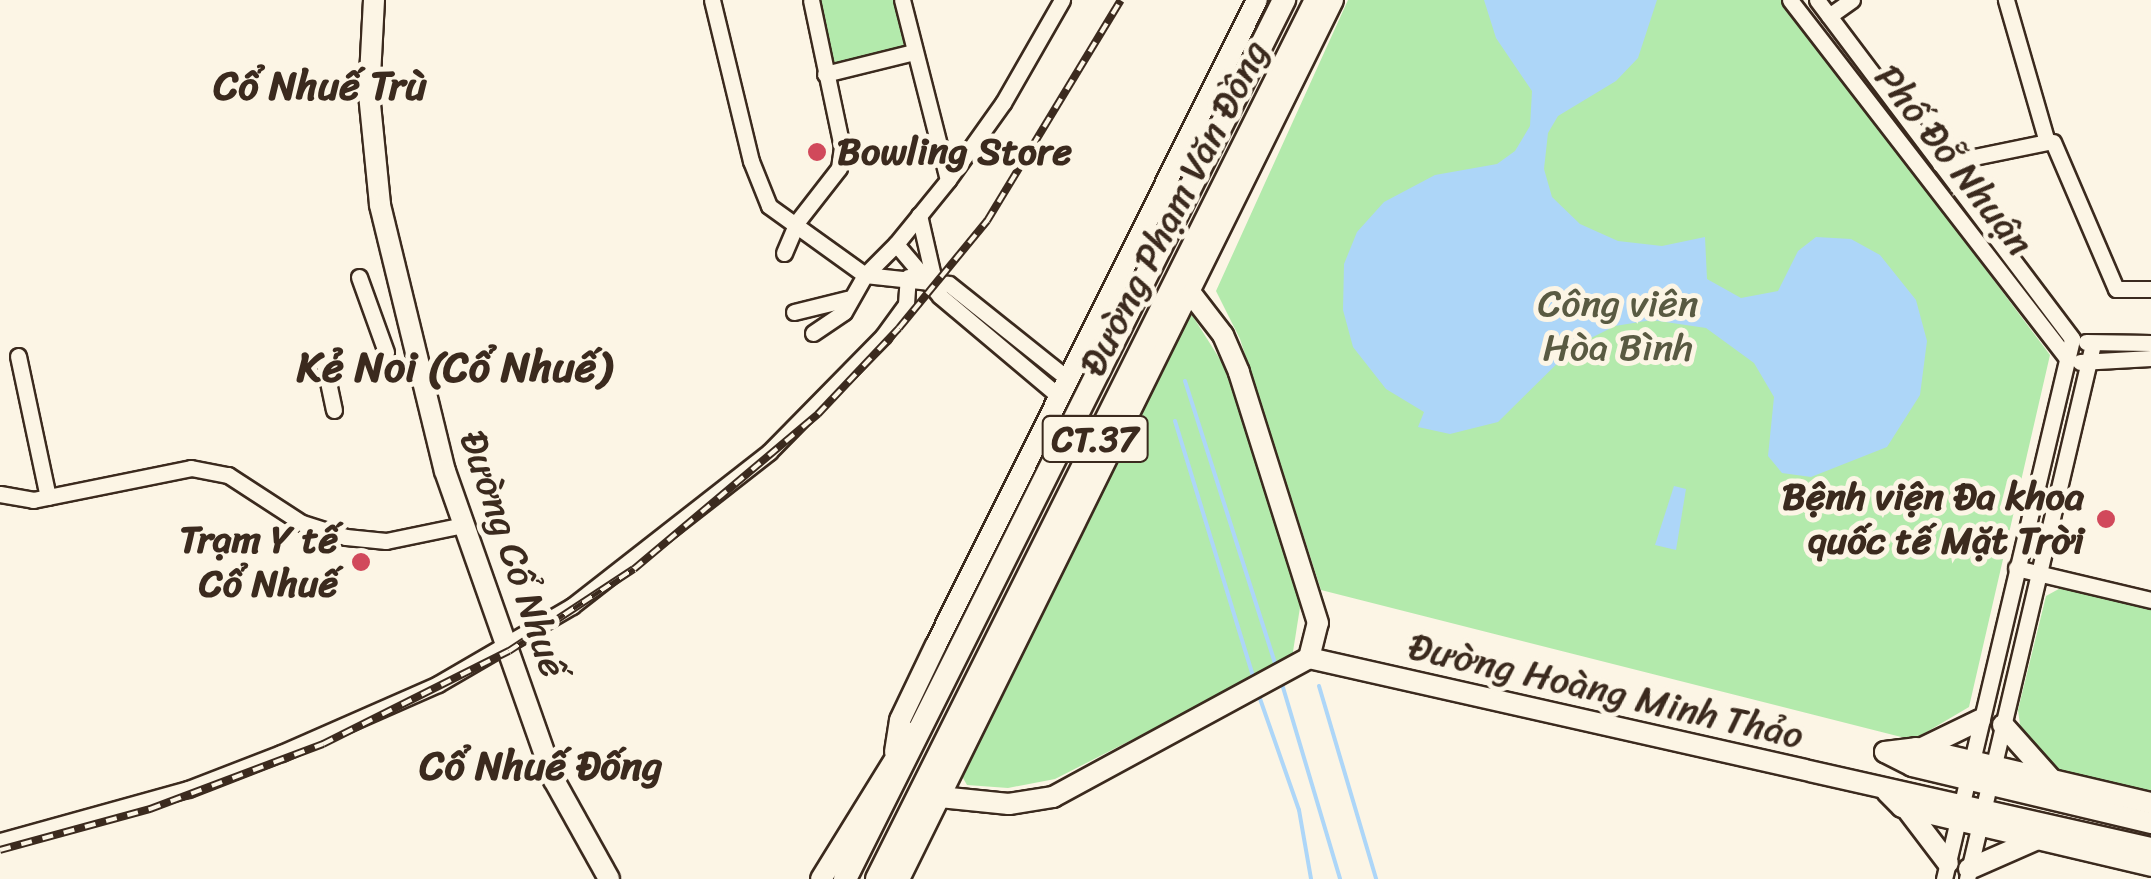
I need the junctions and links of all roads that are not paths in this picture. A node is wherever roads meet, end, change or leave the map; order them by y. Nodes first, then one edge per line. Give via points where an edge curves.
1 (374, 0) edge
2 (811, 0) edge
3 (902, 0) edge
4 (1047, 0) edge
5 (1062, 0) edge
6 (1257, 0) edge
7 (1272, 0) edge
8 (1284, 0) edge
9 (1317, 0) edge
10 (1334, 0) edge
11 (1790, 0) edge
12 (1818, 0) edge
13 (1852, 0) edge
14 (2006, 0) edge
15 (716, 1) edge
16 (1829, 16) junction
17 (1052, 18) junction
18 (914, 52) junction
19 (1869, 69) junction
20 (825, 74) junction
21 (1852, 81) junction
22 (2050, 142) junction
23 (1940, 164) junction
24 (948, 180) junction
25 (918, 216) junction
26 (797, 222) junction
27 (896, 244) junction
28 (784, 253) dead end
29 (865, 275) junction
30 (358, 277) dead end
31 (908, 278) junction
32 (936, 284) junction
33 (2151, 288) edge
34 (1189, 291) junction
35 (847, 299) junction
36 (794, 312) dead end
37 (814, 332) dead end
38 (2072, 339) junction
39 (2151, 343) edge
40 (2092, 344) junction
41 (386, 352) dead end
42 (18, 356) dead end
43 (2151, 358) edge
44 (2067, 359) junction
45 (324, 363) dead end
46 (2088, 364) junction
47 (1064, 388) junction
48 (334, 410) dead end
49 (0, 494) edge
50 (48, 497) junction
51 (463, 525) junction
52 (2016, 568) junction
53 (2040, 574) junction
54 (2151, 600) edge
55 (505, 644) junction
56 (1309, 658) junction
57 (1980, 720) junction
58 (2003, 725) junction
59 (1885, 752) dead end
60 (894, 754) junction
61 (1914, 757) junction
62 (1969, 770) junction
63 (1991, 776) junction
64 (2050, 790) junction
65 (1899, 796) junction
66 (940, 797) junction
67 (2151, 803) edge
68 (1960, 811) junction
69 (1981, 817) junction
70 (2151, 822) edge
71 (2041, 832) junction
72 (0, 841) edge
73 (2151, 848) edge
74 (2151, 866) edge
75 (1946, 871) edge
76 (1968, 874) edge
77 (608, 879) edge
78 (822, 879) edge
79 (845, 879) edge
80 (880, 879) edge
81 (899, 879) edge

1 - 51 main road, Đường Cổ Nhuế via 369,94 380,205
2 - 20 street
3 - 18 street
4 - 17 street
5 - 17 street
6 - 47 main road, Đường Phạm Văn Đồng
7 - 60 main road, Đường Phạm Văn Đồng via 950,659
8 - 79 highway, CT.37
9 - 80 highway, CT.37
10 - 34 main road, Đường Phạm Văn Đồng
11 - 21 street, Phố Đỗ Nhuận
12 - 16 street, Phố Đỗ Nhuận
13 - 16 street
14 - 22 street
15 - 26 street via 751,161 770,206
16 - 19 street, Phố Đỗ Nhuận
17 - 24 street
18 - 20 street
18 - 24 street
19 - 21 street
19 - 23 street, Phố Đỗ Nhuận
20 - 26 street via 842,147 840,168
21 - 44 street, Phố Đỗ Nhuận
22 - 23 street
22 - 33 street via 2058,175 2068,178 2116,288
23 - 38 street, Phố Đỗ Nhuận
24 - 25 street
25 - 27 street
25 - 32 street
26 - 28 street
26 - 29 street via 812,242
27 - 29 street
27 - 32 street
29 - 31 street
29 - 35 street
30 - 41 street
31 - 32 street
31 - 55 street via 906,304 883,336 768,452 572,606
32 - 47 street via 949,284
34 - 56 main road via 1223,336 1239,372 1318,623
34 - 66 main road, Đường Phạm Văn Đồng
35 - 36 street
35 - 37 street via 832,325
38 - 40 street
38 - 44 street
39 - 40 street
40 - 46 street
42 - 50 street
43 - 46 street
44 - 46 street
44 - 52 street
45 - 48 street
46 - 53 street
47 - 60 main road, Đường Phạm Văn Đồng via 900,720
49 - 50 street
50 - 51 street via 191,468 228,475 302,523 346,537 386,541
51 - 55 main road, Đường Cổ Nhuế
52 - 53 street
52 - 57 street
53 - 54 street
53 - 58 street
55 - 72 street via 362,719 180,794
55 - 77 main road, Đường Cổ Nhuế via 554,780
56 - 65 main road, Đường Hoàng Minh Thảo
56 - 66 main road via 1053,797 1009,804
57 - 61 main road
57 - 62 street
58 - 63 street
58 - 64 main road
59 - 61 main road
60 - 78 main road, Đường Phạm Văn Đồng
61 - 62 main road
61 - 65 main road
62 - 63 main road
62 - 68 street
63 - 64 main road
63 - 69 street
64 - 67 main road
64 - 70 main road
65 - 68 main road, Đường Hoàng Minh Thảo
65 - 75 main road
66 - 81 main road, Đường Phạm Văn Đồng
68 - 69 main road, Đường Hoàng Minh Thảo
68 - 75 street
69 - 71 main road, Đường Hoàng Minh Thảo
69 - 76 street
71 - 73 main road, Đường Hoàng Minh Thảo
71 - 74 main road, Đường Hoàng Minh Thảo
71 - 76 main road

